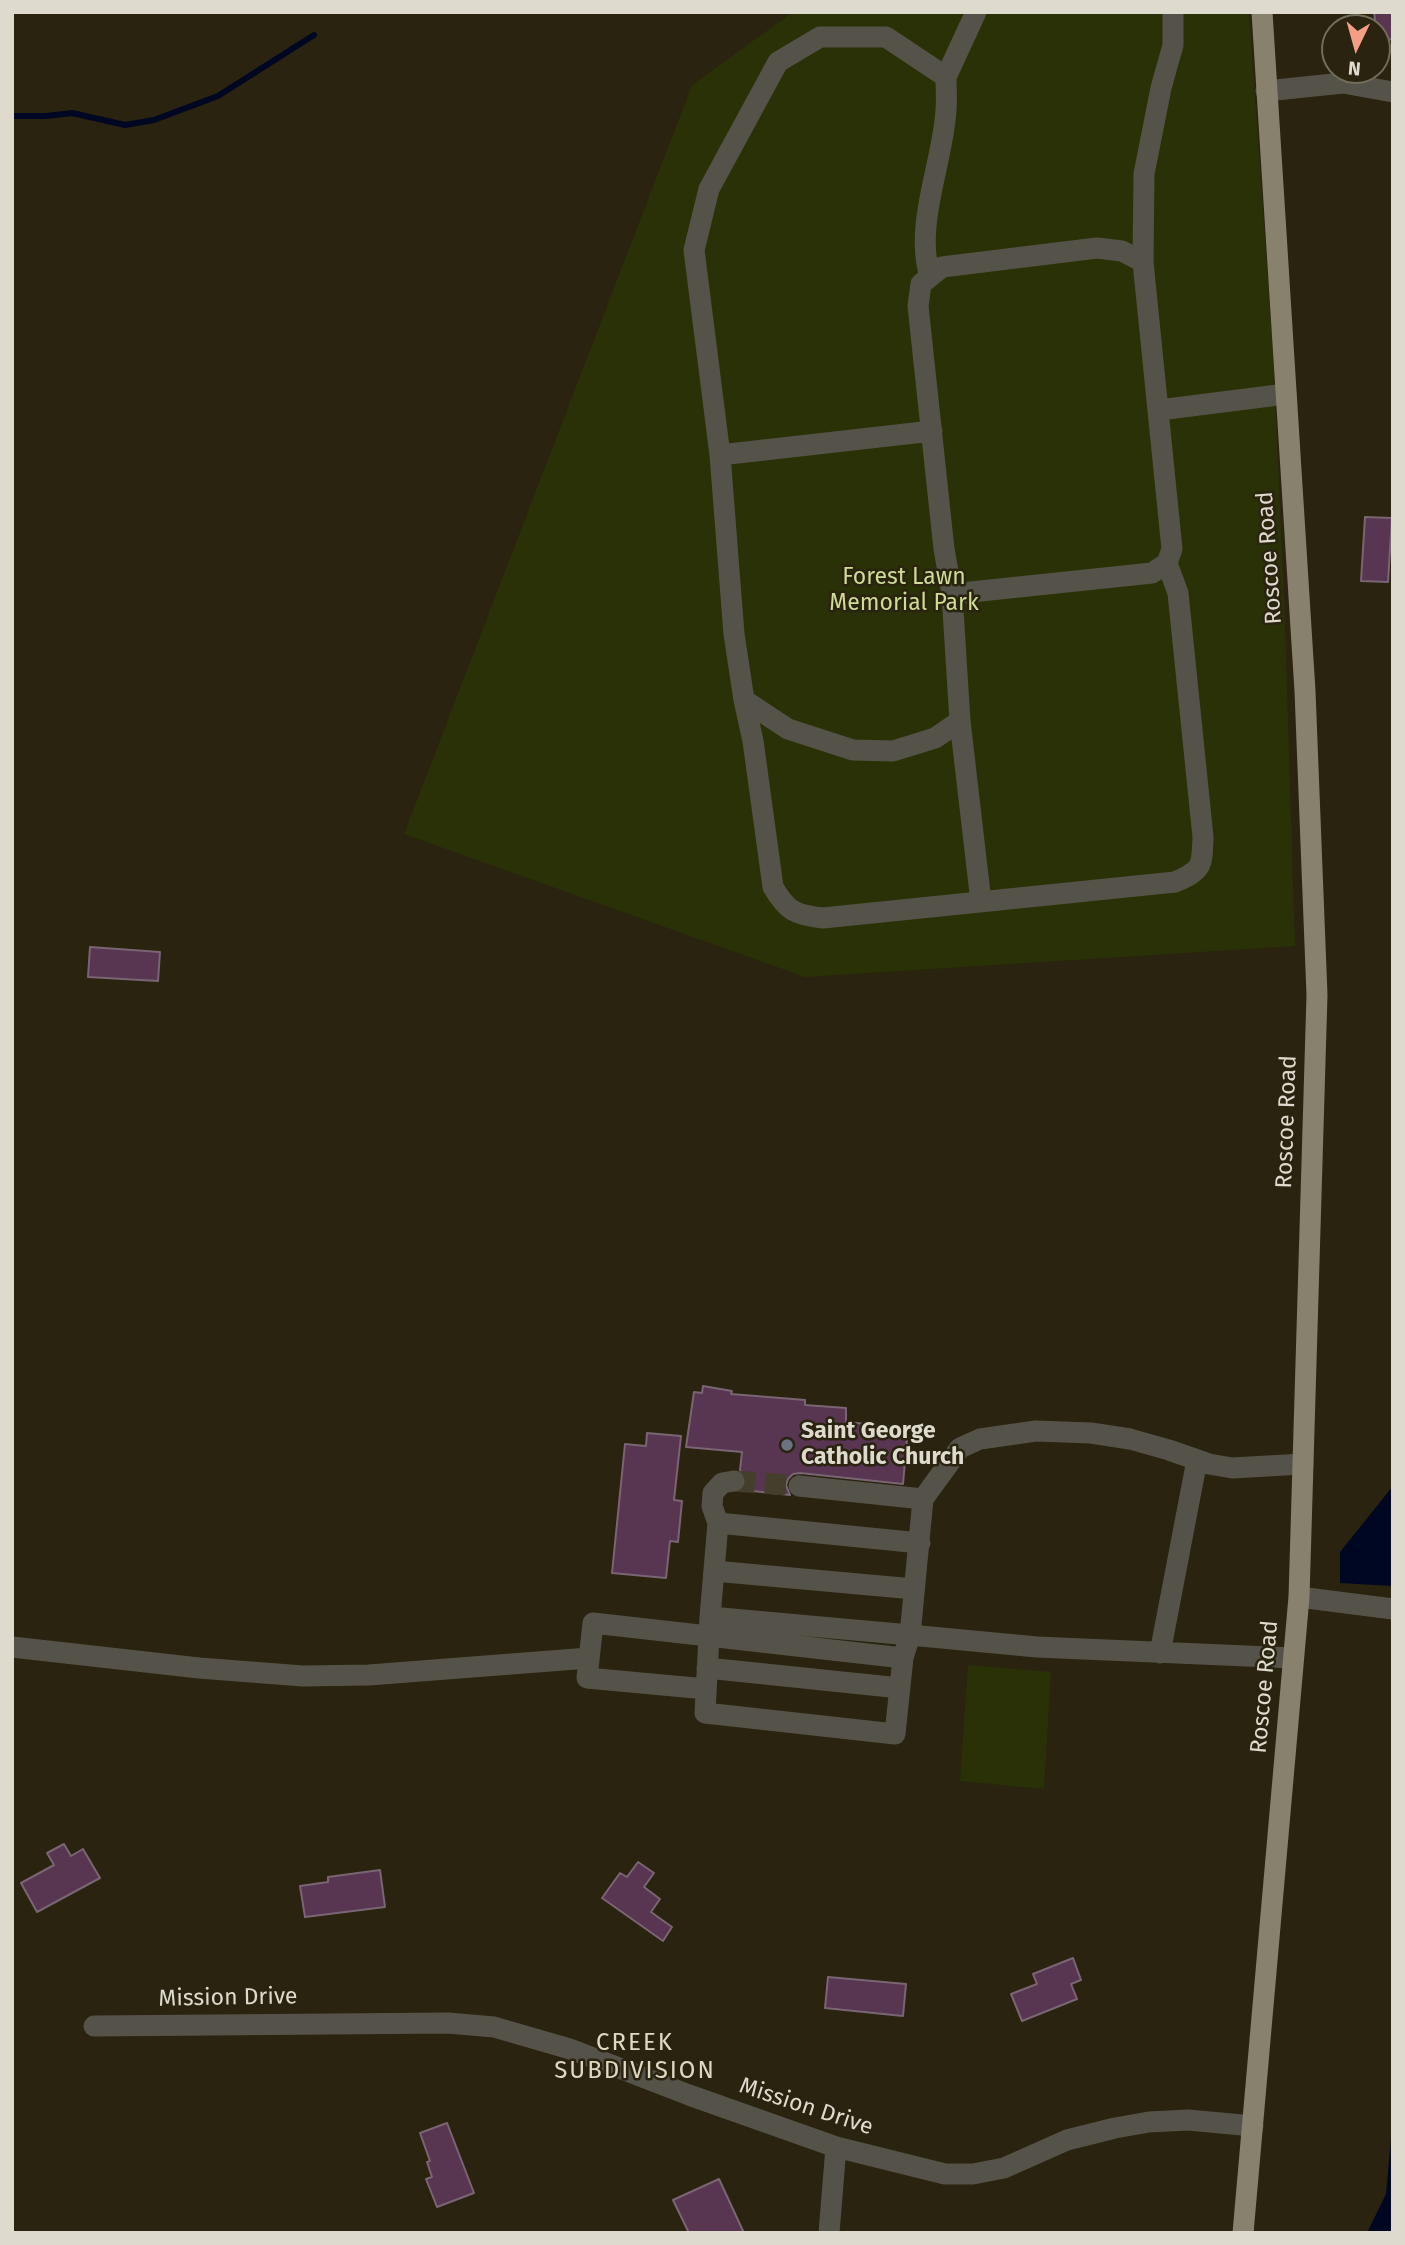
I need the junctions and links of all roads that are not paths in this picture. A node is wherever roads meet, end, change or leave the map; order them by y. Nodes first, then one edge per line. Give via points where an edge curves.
1 (976, 12) edge
2 (1173, 12) edge
3 (1262, 12) edge
4 (946, 77) junction
5 (1266, 92) junction
6 (1393, 93) edge
7 (1143, 262) junction
8 (930, 277) junction
9 (1286, 394) junction
10 (1159, 410) junction
11 (932, 431) junction
12 (720, 455) junction
13 (1167, 563) junction
14 (952, 594) junction
15 (744, 700) junction
16 (960, 720) junction
17 (981, 902) junction
18 (1197, 1460) junction
19 (1303, 1464) junction
20 (734, 1481) dead end
21 (799, 1486) tunnel mouth
22 (923, 1499) junction
23 (719, 1523) junction
24 (920, 1543) junction
25 (714, 1571) junction
26 (915, 1589) junction
27 (1299, 1597) junction
28 (1393, 1609) edge
29 (710, 1627) junction
30 (910, 1635) junction
31 (12, 1647) edge
32 (1160, 1653) junction
33 (589, 1658) junction
34 (903, 1658) junction
35 (1293, 1658) junction
36 (707, 1679) junction
37 (900, 1688) junction
38 (94, 2026) dead end
39 (1253, 2126) junction
40 (836, 2147) junction
41 (829, 2233) edge
42 (1243, 2233) edge

1 - 4 street
2 - 7 street via 1173,46 1144,174
3 - 5 main road, Roscoe Road
4 - 8 street via 946,111 930,195 925,259
4 - 12 street via 886,37 820,37 778,62 709,189 694,250
5 - 6 street via 1343,83
5 - 9 main road, Roscoe Road
7 - 8 street via 1122,251 1097,248 942,267
7 - 10 street
8 - 11 street via 921,284 918,306
9 - 10 street
9 - 19 main road, Roscoe Road via 1305,691 1317,995
10 - 13 street via 1172,549
11 - 12 street
11 - 14 street
12 - 15 street via 734,634
13 - 14 street via 1152,573
13 - 17 street via 1178,593 1202,860 1194,874 1175,882
14 - 16 street
15 - 16 street via 788,729 853,750 893,751 935,738
15 - 17 street via 773,887 783,905 800,915 823,918
16 - 17 street
18 - 19 street via 1232,1468
18 - 22 street via 1117,1437 1025,1432 980,1439 960,1448
18 - 32 street
19 - 27 main road, Roscoe Road
20 - 23 street via 722,1483 713,1493 712,1506
21 - 22 street
22 - 24 street
23 - 24 street
23 - 25 street
24 - 26 street
25 - 26 street
25 - 29 street
26 - 30 street
27 - 28 street
27 - 35 main road, Roscoe Road
29 - 30 street
29 - 33 street via 593,1623
29 - 34 street
29 - 36 street
30 - 32 street
30 - 34 street
31 - 33 street via 303,1676
32 - 35 street
33 - 36 street via 587,1678
34 - 37 street
35 - 39 main road, Roscoe Road
36 - 37 street
36 - 37 street via 705,1713 895,1734
38 - 40 street, Mission Drive via 448,2023 494,2027 570,2049
39 - 40 street, Mission Drive via 1188,2120 1137,2124 1067,2140 1003,2168 974,2174 944,2174
39 - 42 main road, Roscoe Road
40 - 41 street

